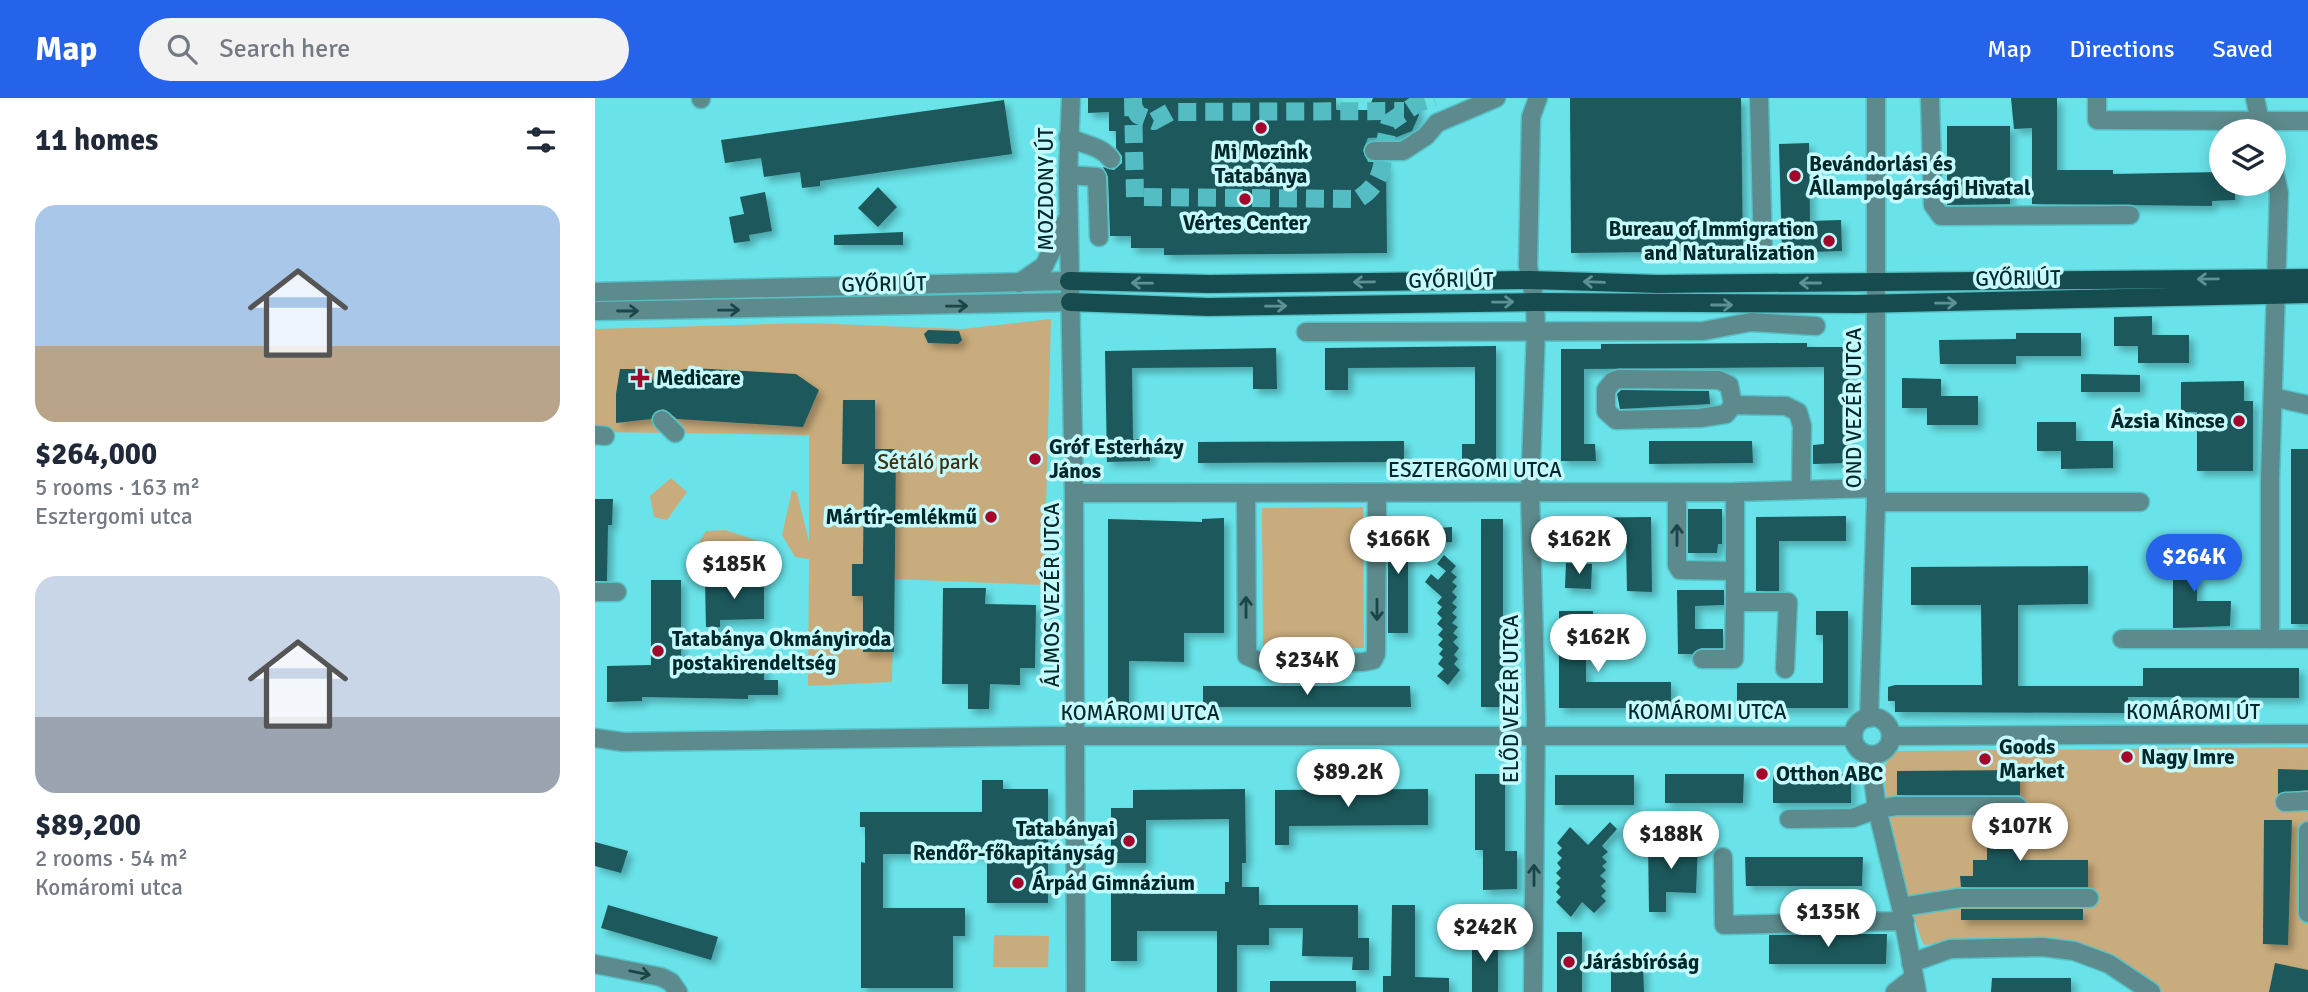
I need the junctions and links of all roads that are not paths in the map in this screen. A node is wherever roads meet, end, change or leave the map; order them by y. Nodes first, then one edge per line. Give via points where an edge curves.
1 (1071, 98) edge
2 (1496, 98) edge
3 (1538, 98) edge
4 (1759, 98) edge
5 (1876, 98) edge
6 (1930, 98) edge
7 (2097, 98) edge
8 (2255, 98) edge
9 (2259, 119) edge
10 (2308, 121) edge
11 (2286, 124) edge
12 (2209, 125) edge
13 (1075, 141) junction
14 (1374, 151) dead end
15 (1111, 159) dead end
16 (1067, 166) junction
17 (2279, 196) edge
18 (1068, 215) junction
19 (2130, 215) dead end
20 (1100, 237) dead end
21 (1763, 253) dead end
22 (2308, 278) edge
23 (1530, 280) junction
24 (1069, 281) junction
25 (1878, 282) junction
26 (1019, 283) junction
27 (2276, 286) junction
28 (595, 292) edge
29 (2308, 294) edge
30 (1070, 302) junction
31 (1535, 302) junction
32 (1878, 304) junction
33 (595, 311) edge
34 (1816, 326) dead end
35 (1536, 329) junction
36 (1306, 332) dead end
37 (2273, 397) junction
38 (1733, 405) junction
39 (2308, 405) edge
40 (1801, 490) junction
41 (1677, 492) junction
42 (1735, 492) junction
43 (1075, 493) junction
44 (1246, 493) junction
45 (1377, 493) junction
46 (1530, 493) junction
47 (1876, 495) junction
48 (2140, 502) dead end
49 (1735, 571) junction
50 (595, 592) edge
51 (617, 592) dead end
52 (1735, 602) junction
53 (2122, 639) dead end
54 (2270, 639) junction
55 (2308, 639) edge
56 (1702, 659) dead end
57 (1785, 669) dead end
58 (1869, 718) junction
59 (2308, 734) edge
60 (1075, 736) junction
61 (1535, 736) junction
62 (1853, 736) junction
63 (1891, 736) junction
64 (595, 738) edge
65 (1870, 755) junction
66 (2285, 802) dead end
67 (2308, 802) edge
68 (2017, 806) dead end
69 (1877, 809) junction
70 (1789, 819) dead end
71 (2308, 831) edge
72 (2308, 847) edge
73 (1723, 857) dead end
74 (2089, 898) dead end
75 (2308, 913) edge
76 (1903, 914) junction
77 (595, 964) edge
78 (1914, 978) edge
79 (678, 992) edge
80 (1076, 992) edge
81 (1534, 992) edge
82 (1895, 992) edge
83 (2151, 992) edge

1 - 13 street, MOZDONY ÚT
2 - 14 street via 1437,123 1403,151
3 - 23 street, ELŐD VEZÉR UTCA via 1531,117
4 - 21 street
5 - 25 street, OND VEZÉR UTCA
6 - 19 street via 1933,205 1941,216
7 - 12 street via 2097,120
8 - 9 street
10 - 11 street
13 - 15 street via 1100,149
13 - 16 street, MOZDONY ÚT
16 - 18 street, MOZDONY ÚT
16 - 20 street via 1098,180
17 - 27 street
18 - 24 street, MOZDONY ÚT
18 - 26 street via 1044,266
22 - 27 main road, GYŐRI ÚT
23 -> 24 main road, GYŐRI ÚT
25 -> 23 main road, GYŐRI ÚT
23 - 31 street, ELŐD VEZÉR UTCA
24 - 26 street, GYŐRI ÚT
24 - 30 street, ÁLMOS VEZÉR UTCA
27 -> 25 main road, GYŐRI ÚT
25 - 32 street, OND VEZÉR UTCA
26 - 28 street, GYŐRI ÚT
27 - 29 main road, GYŐRI ÚT
32 -> 27 main road, GYŐRI ÚT
27 - 37 street
30 -> 31 main road, GYŐRI ÚT via 1208,307
33 -> 30 street, GYŐRI ÚT
30 - 43 street, ÁLMOS VEZÉR UTCA
31 -> 32 main road, GYŐRI ÚT
31 - 35 street, ELŐD VEZÉR UTCA
32 - 47 street, OND VEZÉR UTCA
34 - 35 street via 1751,322 1703,331
35 - 36 street
35 - 46 street, ELŐD VEZÉR UTCA
37 - 39 street
37 - 54 street
38 - 38 street via 1726,414 1700,418 1616,420 1606,411 1606,390 1619,379 1719,380 1729,385
38 - 40 street via 1786,406 1798,412
40 - 42 street, ESZTERGOMI UTCA
40 - 47 street, ESZTERGOMI UTCA
41 - 42 street, ESZTERGOMI UTCA
41 - 46 street, ESZTERGOMI UTCA
49 -> 41 street via 1680,570
42 - 49 street
43 - 44 street, ESZTERGOMI UTCA
43 - 60 street, ÁLMOS VEZÉR UTCA
44 - 45 street, ESZTERGOMI UTCA
45 -> 44 street via 1376,654 1373,660 1351,663 1263,663 1247,656
45 - 46 street, ESZTERGOMI UTCA
46 - 61 street, ELŐD VEZÉR UTCA
47 - 48 street, ESZTERGOMI UTCA
47 - 58 street, OND VEZÉR UTCA
49 - 52 street
50 - 51 street
52 - 56 street via 1734,659
52 - 57 street via 1788,602
53 - 54 street
54 - 55 street
58 - 62 street via 1858,724
58 - 63 street via 1882,720
59 - 63 street, KOMÁROMI ÚT
60 - 61 street, KOMÁROMI UTCA
60 - 64 street, KOMÁROMI UTCA via 623,742
60 - 80 street, ÁLMOS VEZÉR UTCA
61 - 62 street, KOMÁROMI UTCA
81 -> 61 street, ELŐD VEZÉR UTCA
62 - 65 street via 1858,748
63 - 65 street via 1887,748
65 - 69 street
66 - 67 street
68 - 69 street
69 - 70 street via 1853,818
69 - 76 street
71 - 72 street
72 - 75 street
73 - 76 street via 1724,925
74 - 76 street via 1959,898
76 - 78 street
77 -> 79 street via 661,977
78 - 82 street
78 - 83 street via 1950,949 2042,947 2074,951 2109,964

